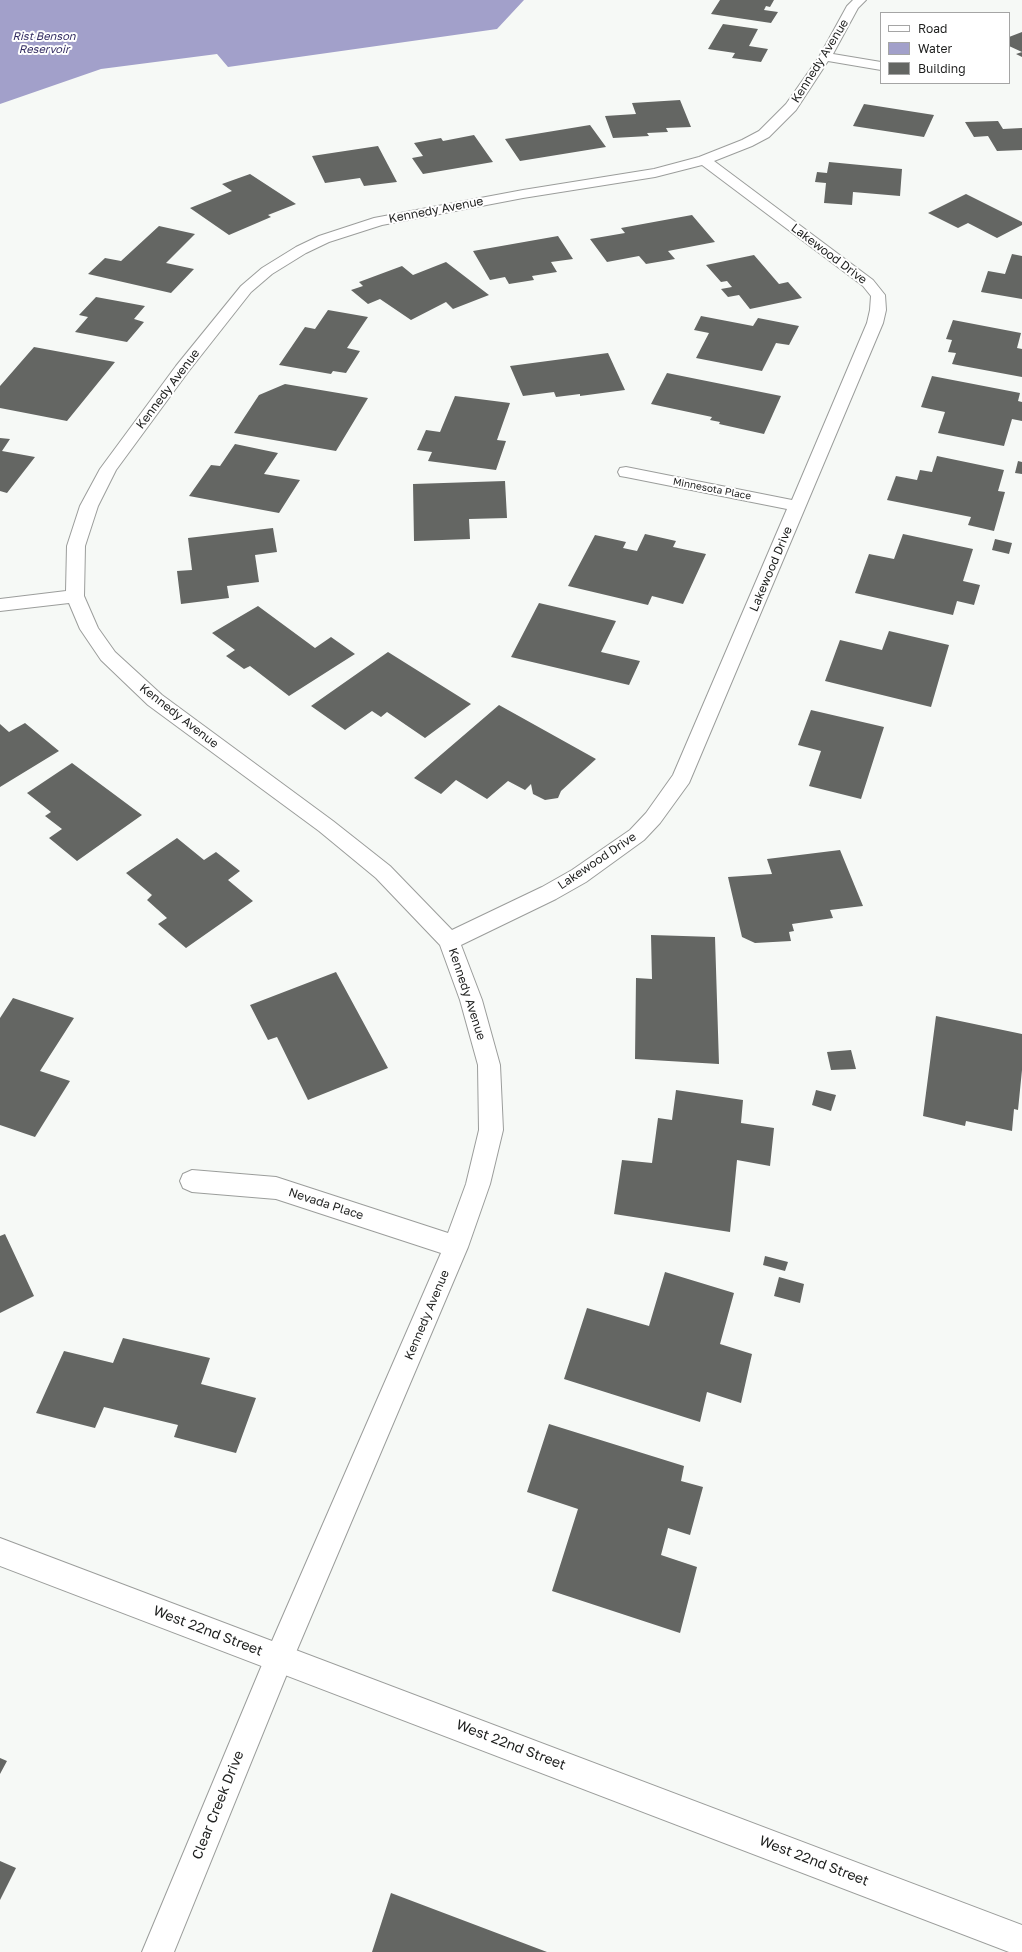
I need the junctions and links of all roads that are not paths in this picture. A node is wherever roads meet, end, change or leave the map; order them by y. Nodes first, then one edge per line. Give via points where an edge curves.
1 (860, 0) edge
2 (825, 57) junction
3 (880, 66) edge
4 (704, 160) junction
5 (626, 472) dead end
6 (797, 506) junction
7 (75, 596) junction
8 (0, 605) edge
9 (449, 941) junction
10 (192, 1181) dead end
11 (456, 1247) junction
12 (0, 1552) edge
13 (279, 1658) junction
14 (1022, 1941) edge
15 (158, 1952) edge

1 - 2 street, Kennedy Avenue via 853,6
2 - 3 street
2 - 4 street, Kennedy Avenue via 791,107 764,134
4 - 6 street, Lakewood Drive via 851,269 878,295 875,323
4 - 7 street, Kennedy Avenue via 623,179 523,194 379,221 324,239 267,271 246,289 182,369 108,469 89,506 76,546
5 - 6 street, Minnesota Place
6 - 9 street, Lakewood Drive via 682,778 654,818 637,835 579,876 550,893
7 - 8 street
7 - 9 street, Kennedy Avenue via 89,629 108,656 155,700 326,826 383,872
9 - 11 street, Kennedy Avenue via 471,1000 488,1065 491,1130 478,1184
10 - 11 street, Nevada Place via 276,1188
11 - 13 street, Kennedy Avenue
12 - 13 street, West 22nd Street
13 - 14 street, West 22nd Street
13 - 15 street, Clear Creek Drive

